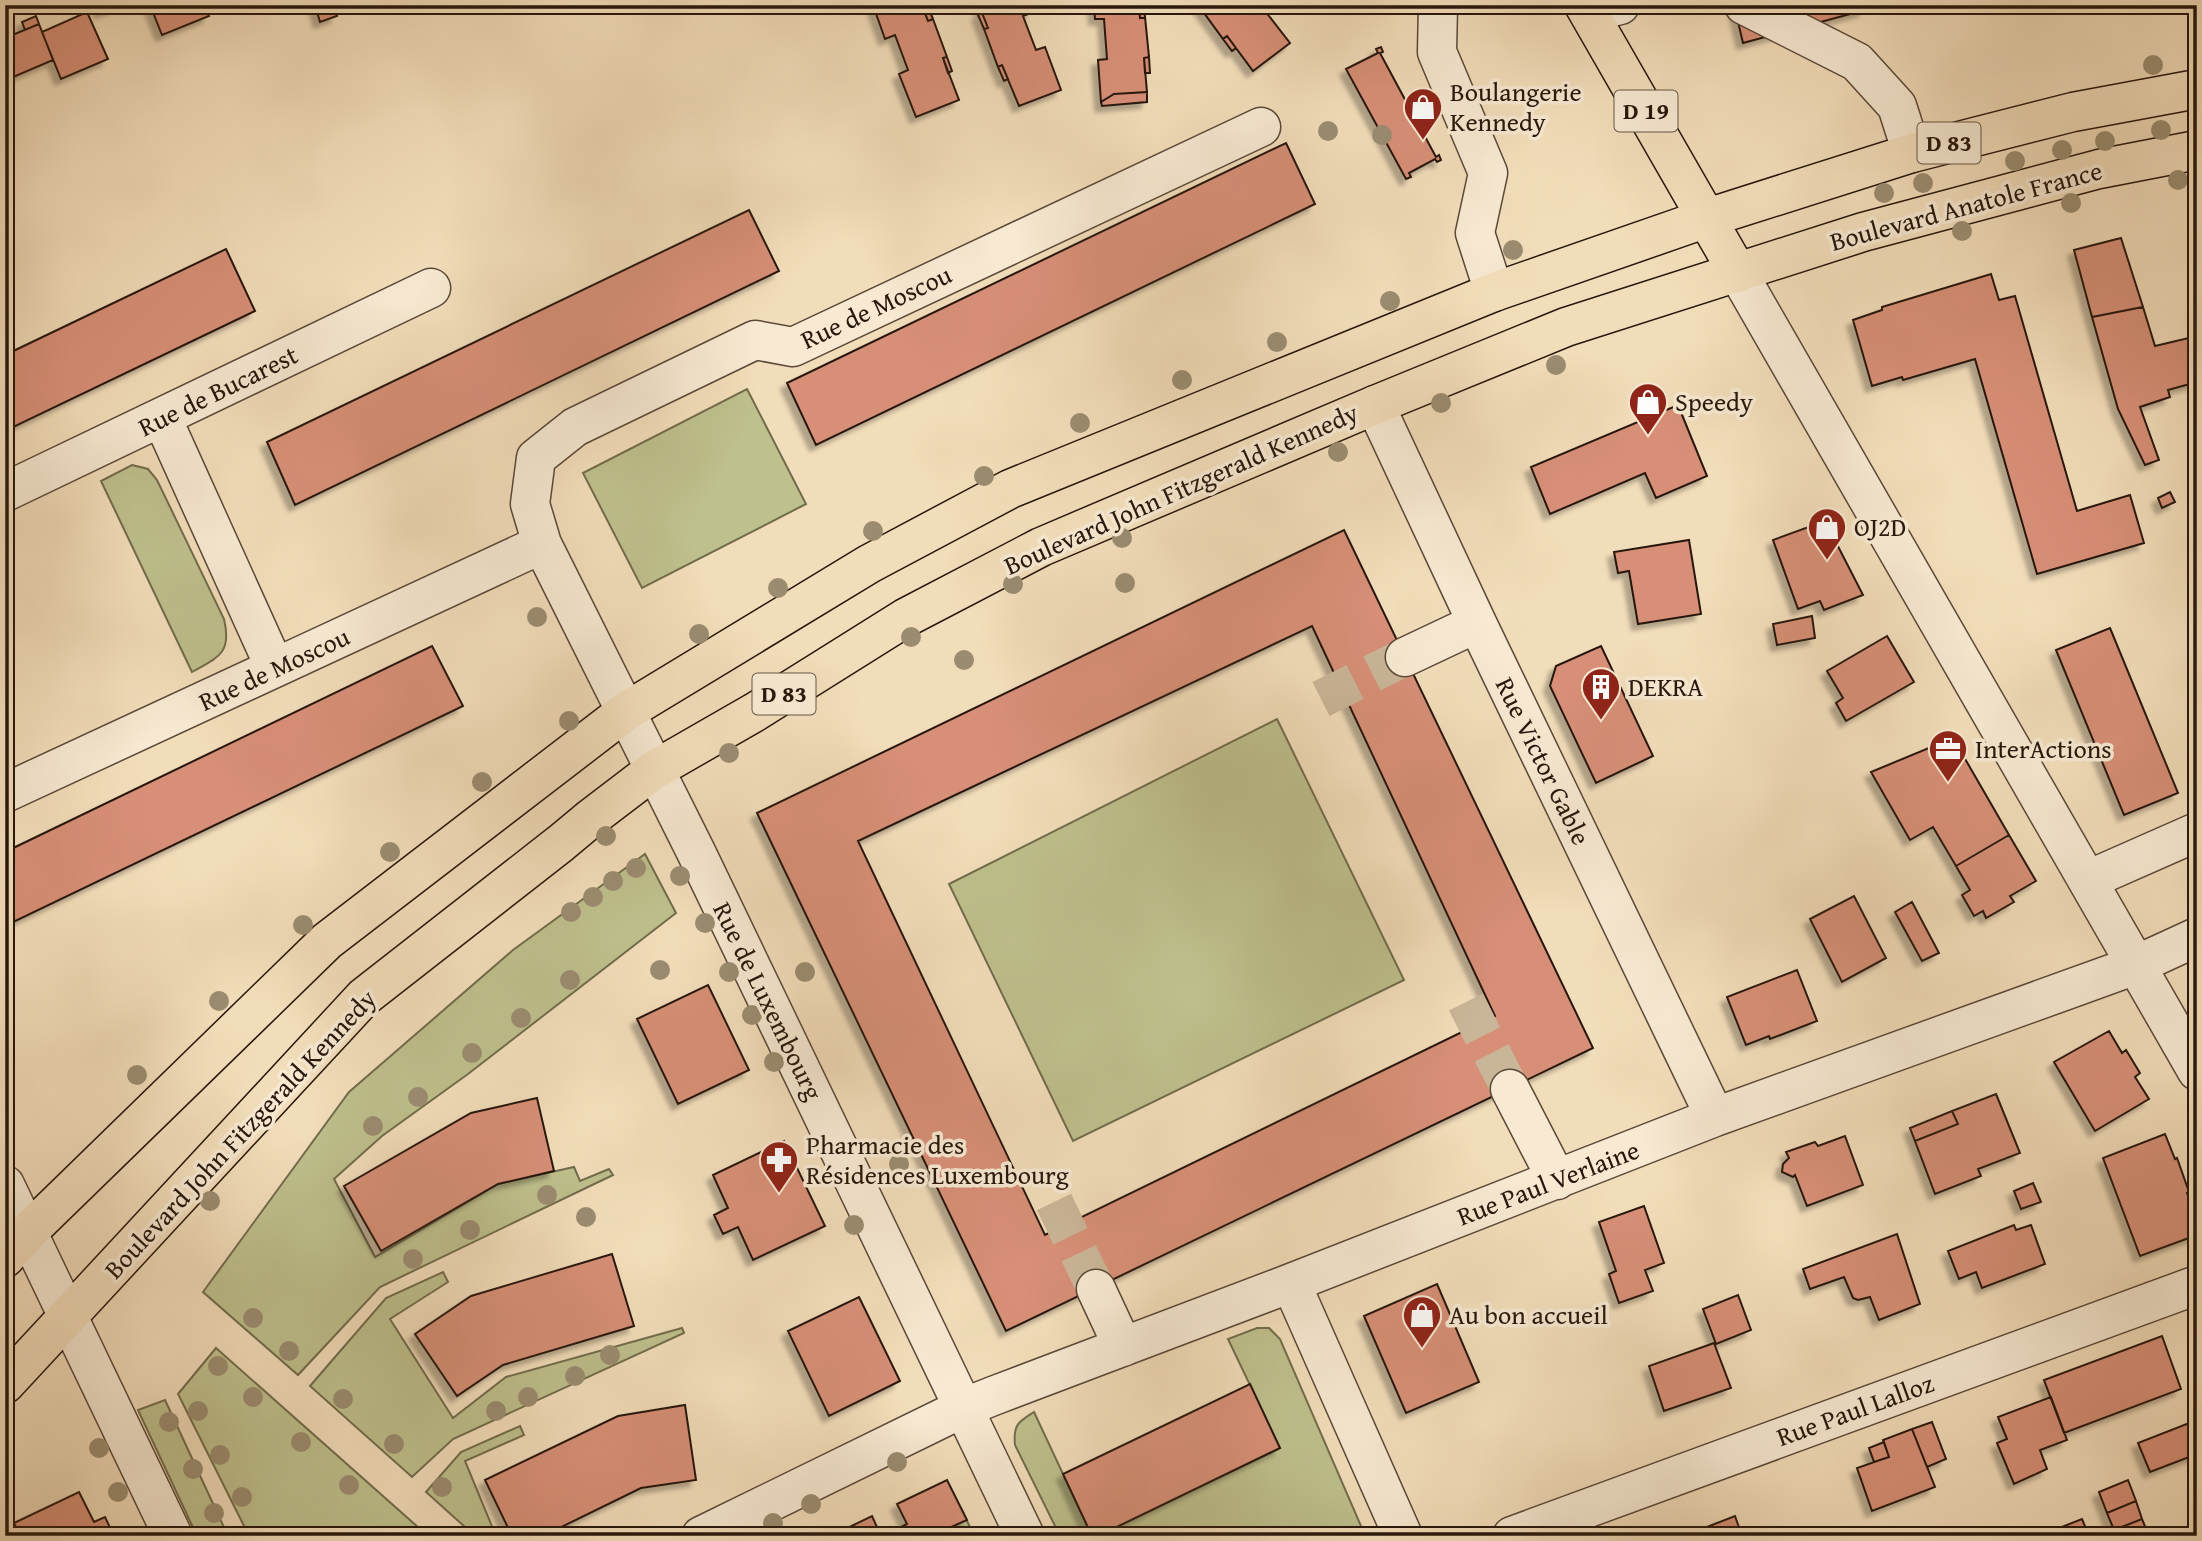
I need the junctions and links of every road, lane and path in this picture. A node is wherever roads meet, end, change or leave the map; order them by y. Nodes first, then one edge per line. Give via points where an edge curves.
1 (1438, 5) edge
2 (1744, 5) edge
3 (1598, 8) edge
4 (2197, 89) edge
5 (1261, 127) dead end
6 (2197, 150) edge
7 (1912, 153) junction
8 (1707, 218) junction
9 (1738, 273) junction
10 (430, 288) dead end
11 (1494, 292) junction
12 (1374, 405) junction
13 (162, 418) junction
14 (5, 492) edge
15 (542, 544) junction
16 (1477, 623) junction
17 (1405, 657) tunnel mouth
18 (275, 668) junction
19 (625, 712) junction
20 (654, 770) junction
21 (5, 793) edge
22 (2197, 832) edge
23 (2088, 880) junction
24 (2197, 937) edge
25 (2136, 965) junction
26 (2197, 1071) edge
27 (1510, 1089) tunnel mouth
28 (1715, 1117) junction
29 (1557, 1180) junction
30 (5, 1185) edge
31 (16, 1245) edge
32 (1291, 1283) junction
33 (2197, 1285) edge
34 (1096, 1289) tunnel mouth
35 (68, 1318) junction
36 (1123, 1347) junction
37 (5, 1384) edge
38 (962, 1409) junction
39 (173, 1536) edge
40 (701, 1536) edge
41 (1025, 1536) edge
42 (1403, 1536) edge
43 (1512, 1536) edge

1 - 11 street via 1437,52 1488,173 1475,233
2 - 7 street via 1857,62 1897,106
3 - 8 main road, D 19
4 - 7 main road, D 83 via 2073,112
5 - 15 street, Rue de Moscou via 793,347 755,340 575,427 536,458 530,503
6 - 9 main road, Boulevard Anatole France / D 83 via 2099,169 1863,232
7 - 8 main road, D 83
8 - 9 main road, D 19
8 - 11 main road, D 83
9 - 12 main road, Boulevard John Fitzgerald Kennedy / D 83 via 1566,327
9 - 23 street
10 - 13 street, Rue de Bucarest
11 - 19 main road, D 83 via 1010,489 869,564
12 - 16 street, Rue Victor Gable
12 - 20 main road, Boulevard John Fitzgerald Kennedy / D 83 via 1041,547 905,618
13 - 14 street, Rue de Bucarest
13 - 18 street
15 - 18 street, Rue de Moscou
15 - 19 street, Rue de Moscou
16 - 17 street
16 - 28 street, Rue Victor Gable
18 - 21 street, Rue de Moscou
19 - 20 street
19 - 31 main road, D 83 via 327,940
20 - 35 main road, Boulevard John Fitzgerald Kennedy / D 83 via 364,996
20 - 38 street, Rue de Luxembourg
22 - 23 street
23 - 25 street
24 - 25 street, Rue Paul Verlaine
25 - 26 street
25 - 28 street, Rue Paul Verlaine
27 - 29 street
28 - 29 street, Rue Paul Verlaine
29 - 32 street, Rue Paul Verlaine
30 - 31 street
31 - 35 street
32 - 36 street, Rue Paul Verlaine
32 - 42 street
33 - 43 street, Rue Paul Lalloz
34 - 36 street
35 - 37 main road, Boulevard John Fitzgerald Kennedy / D 83
35 - 39 street
36 - 38 street, Rue Paul Verlaine
38 - 40 street, Rue Paul Verlaine
38 - 41 street, Rue de Luxembourg

